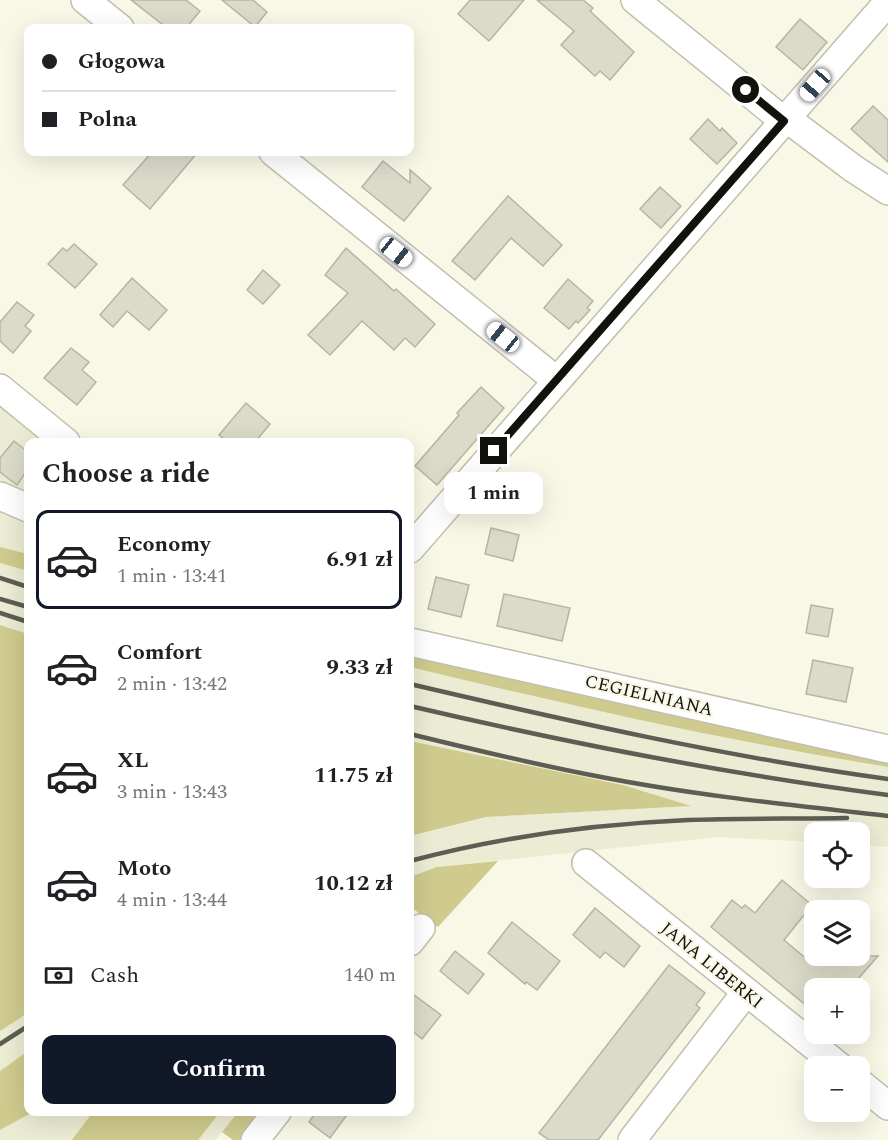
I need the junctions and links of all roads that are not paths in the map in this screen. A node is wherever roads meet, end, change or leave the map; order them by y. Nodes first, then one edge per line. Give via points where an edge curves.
1 (85, 0) edge
2 (635, 0) edge
3 (888, 2) edge
4 (115, 24) edge
5 (785, 120) junction
6 (278, 156) edge
7 (888, 191) edge
8 (556, 380) junction
9 (0, 388) edge
10 (61, 438) edge
11 (0, 496) edge
12 (24, 506) edge
13 (414, 544) edge
14 (414, 643) edge
15 (888, 749) edge
16 (586, 863) dead end
17 (746, 992) junction
18 (826, 1056) edge
19 (870, 1091) edge
20 (888, 1106) edge
21 (274, 1116) edge
22 (255, 1140) edge
23 (632, 1140) edge

1 - 4 street
2 - 5 street
3 - 5 street
5 - 7 street
5 - 8 street
6 - 8 street
8 - 13 street
9 - 10 street
11 - 12 street
14 - 15 street, CEGIELNIANA
16 - 17 street, JANA LIBERKI
17 - 18 street, JANA LIBERKI
17 - 23 street
19 - 20 street
21 - 22 street

